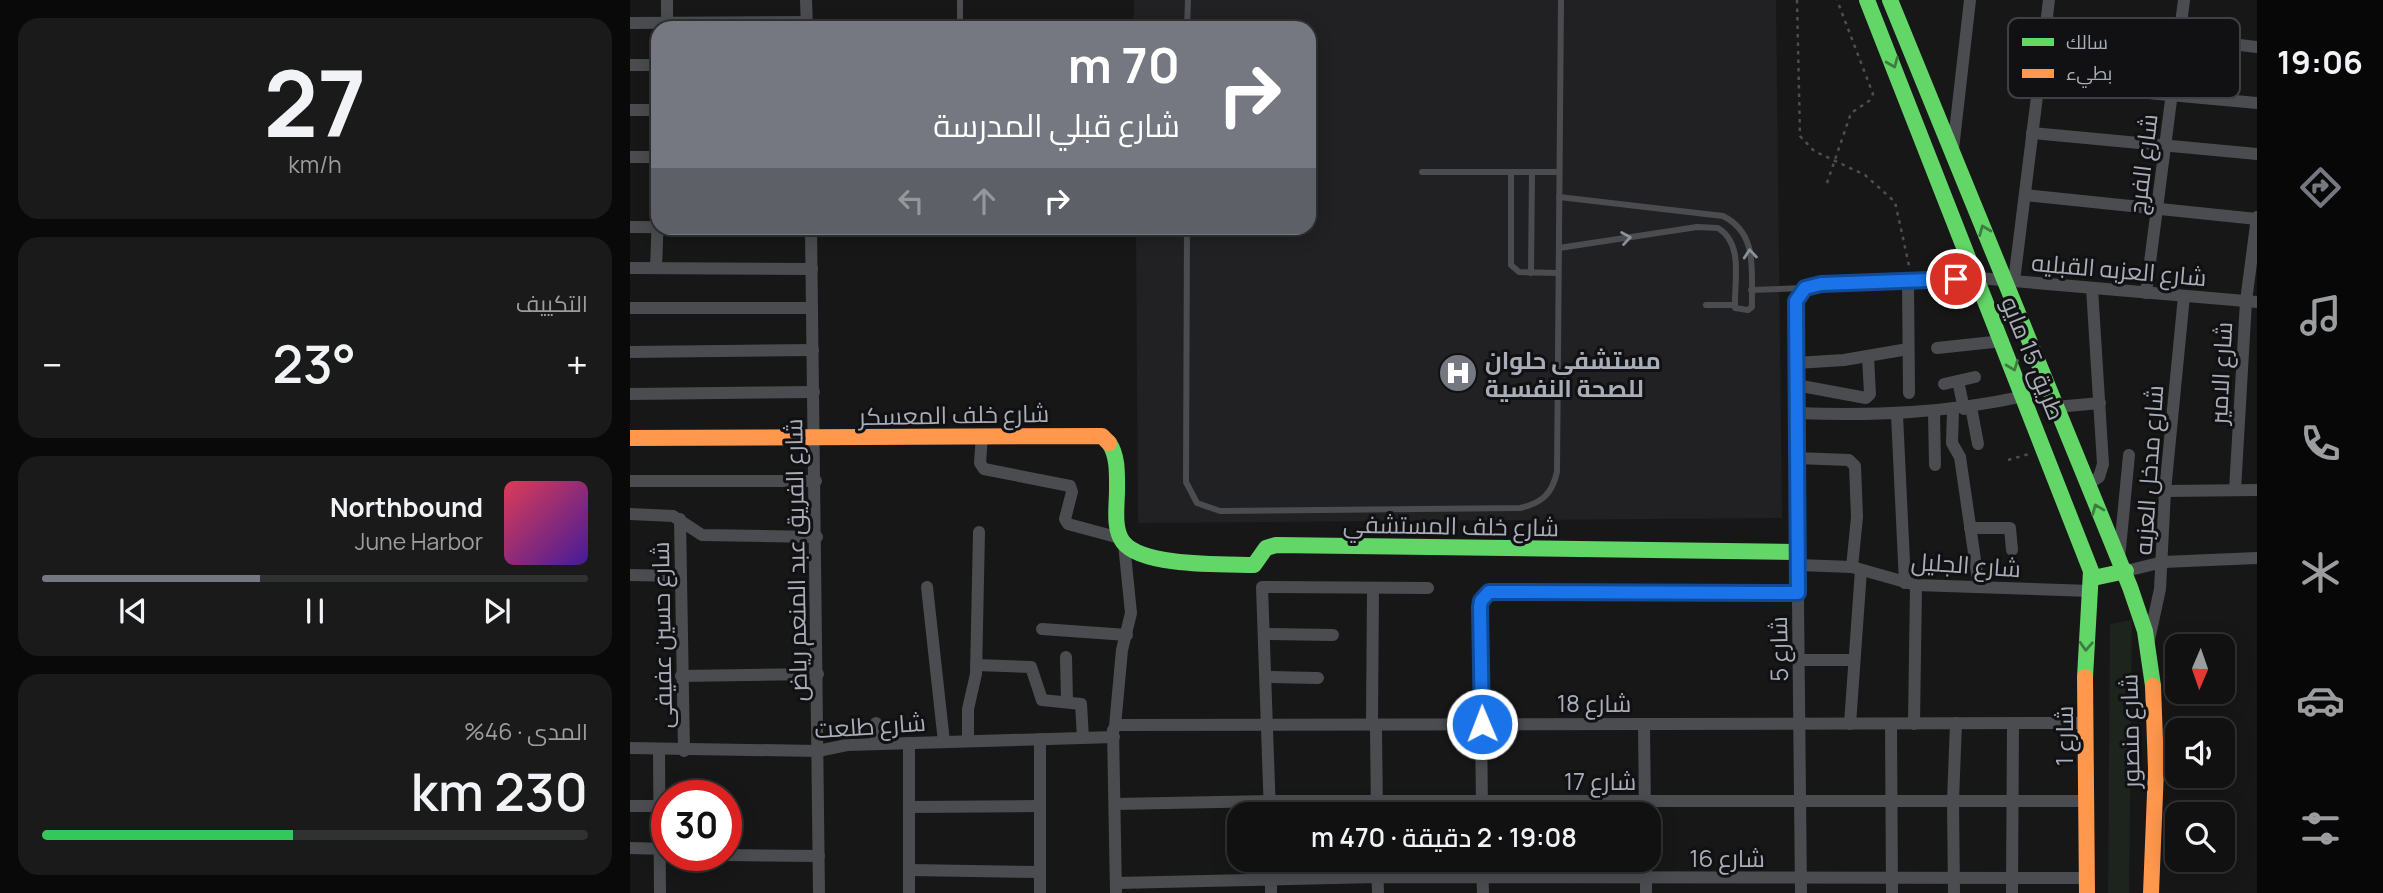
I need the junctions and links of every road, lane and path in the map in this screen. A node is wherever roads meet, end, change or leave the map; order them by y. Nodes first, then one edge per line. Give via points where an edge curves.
1 (667, 0) edge
2 (806, 0) edge
3 (960, 0) edge
4 (1188, 0) edge
5 (1561, 0) edge
6 (1797, 0) edge
7 (1837, 0) edge
8 (1867, 0) edge
9 (1890, 0) edge
10 (1970, 0) edge
11 (2049, 0) edge
12 (2184, 0) edge
13 (2047, 18) edge
14 (2182, 18) edge
15 (667, 21) edge
16 (807, 21) edge
17 (960, 21) edge
18 (1187, 21) edge
19 (630, 23) edge
20 (651, 23) edge
21 (630, 65) edge
22 (651, 65) edge
23 (2037, 98) edge
24 (2172, 98) edge
25 (2196, 98) edge
26 (2257, 103) edge
27 (630, 110) edge
28 (651, 110) edge
29 (2032, 133) junction
30 (2165, 147) junction
31 (1952, 152) junction
32 (2257, 154) edge
33 (630, 156) edge
34 (651, 157) edge
35 (1833, 161) junction
36 (1422, 172) dead end
37 (1511, 172) junction
38 (1532, 172) junction
39 (1559, 172) junction
40 (1827, 183) dead end
41 (2025, 195) junction
42 (1559, 197) junction
43 (2157, 208) junction
44 (2257, 219) edge
45 (651, 223) edge
46 (630, 228) edge
47 (657, 235) edge
48 (811, 235) edge
49 (1187, 235) edge
50 (1559, 248) junction
51 (630, 268) edge
52 (656, 268) junction
53 (811, 269) junction
54 (1531, 272) junction
55 (1558, 273) junction
56 (1978, 278) junction
57 (1910, 280) junction
58 (2009, 280) junction
59 (1805, 288) junction
60 (2092, 288) junction
61 (1751, 290) junction
62 (2146, 293) junction
63 (2184, 296) junction
64 (2251, 302) edge
65 (1706, 305) dead end
66 (1735, 305) junction
67 (630, 308) edge
68 (812, 308) junction
69 (2003, 341) junction
70 (1937, 348) dead end
71 (1908, 349) junction
72 (813, 350) junction
73 (630, 352) edge
74 (1868, 357) junction
75 (1796, 363) junction
76 (1975, 377) dead end
77 (1958, 380) junction
78 (1944, 384) dead end
79 (1796, 385) junction
80 (814, 392) junction
81 (1909, 393) dead end
82 (630, 394) edge
83 (2025, 397) junction
84 (2100, 403) junction
85 (2056, 407) junction
86 (1963, 409) junction
87 (1796, 413) junction
88 (1934, 413) junction
89 (1897, 415) junction
90 (982, 435) junction
91 (630, 438) edge
92 (815, 438) junction
93 (1978, 444) dead end
94 (2030, 454) dead end
95 (2129, 455) dead end
96 (1796, 458) junction
97 (2008, 460) dead end
98 (1935, 465) dead end
99 (630, 481) edge
100 (816, 481) junction
101 (2087, 485) junction
102 (2235, 490) junction
103 (2257, 490) edge
104 (2165, 491) junction
105 (630, 514) edge
106 (680, 519) junction
107 (1970, 528) junction
108 (979, 532) dead end
109 (817, 537) junction
110 (1122, 541) junction
111 (2012, 550) dead end
112 (1798, 558) junction
113 (2257, 558) edge
114 (2163, 562) junction
115 (2122, 565) junction
116 (1856, 568) junction
117 (630, 575) edge
118 (680, 576) junction
119 (1910, 584) junction
120 (2092, 585) junction
121 (927, 587) dead end
122 (1979, 587) junction
123 (1373, 588) junction
124 (1428, 588) dead end
125 (1798, 593) junction
126 (1042, 629) dead end
127 (1265, 634) junction
128 (1127, 635) junction
129 (1333, 635) dead end
130 (2148, 647) junction
131 (1066, 657) dead end
132 (1799, 660) junction
133 (1853, 660) junction
134 (976, 665) junction
135 (818, 674) junction
136 (681, 676) junction
137 (1268, 677) junction
138 (1318, 678) dead end
139 (1067, 701) junction
140 (876, 723) dead end
141 (1956, 723) junction
142 (2013, 723) junction
143 (2085, 723) junction
144 (1482, 724) junction
145 (1644, 724) junction
146 (1799, 724) junction
147 (1850, 724) junction
148 (1891, 724) junction
149 (1914, 724) junction
150 (1268, 725) junction
151 (1374, 725) junction
152 (1114, 732) junction
153 (1083, 738) junction
154 (1040, 739) junction
155 (968, 741) junction
156 (944, 742) junction
157 (909, 743) junction
158 (876, 744) junction
159 (630, 748) edge
160 (659, 750) junction
161 (684, 751) junction
162 (818, 751) junction
163 (660, 780) edge
164 (1800, 801) junction
165 (1891, 801) junction
166 (1953, 801) junction
167 (2013, 801) junction
168 (2086, 801) junction
169 (1270, 802) edge
170 (1377, 802) edge
171 (1482, 802) edge
172 (1645, 802) edge
173 (1115, 804) junction
174 (630, 806) edge
175 (651, 806) edge
176 (1040, 806) junction
177 (1227, 806) edge
178 (1661, 806) edge
179 (909, 807) junction
180 (630, 848) edge
181 (651, 848) edge
182 (742, 855) edge
183 (819, 856) junction
184 (909, 870) junction
185 (661, 871) edge
186 (1040, 872) junction
187 (1377, 872) edge
188 (1483, 872) edge
189 (1646, 872) edge
190 (1377, 877) junction
191 (1483, 877) junction
192 (1646, 877) junction
193 (1801, 877) junction
194 (1892, 878) junction
195 (1954, 878) junction
196 (2012, 878) junction
197 (2087, 885) edge
198 (1271, 887) edge
199 (1116, 888) edge
200 (660, 893) edge
201 (819, 893) edge
202 (909, 893) edge
203 (1040, 893) edge
204 (1378, 893) edge
205 (1483, 893) edge
206 (1646, 893) edge
207 (1801, 893) edge
208 (1892, 893) edge
209 (1954, 893) edge
210 (2012, 893) edge
211 (2151, 893) edge

1 - 15 street
2 - 16 street
3 - 17 lane
4 - 18 lane
5 - 39 lane
6 - 35 path via 1800,135 1805,145
7 - 35 path via 1873,94 1851,113
8 -> 56 street, طريق 15 مايو
9 - 31 street, طريق 15 مايو
10 - 31 street
11 - 13 street
12 - 14 street, شارع الفرج
19 - 20 street
21 - 22 street
23 - 29 street
24 - 30 street, شارع الفرج
25 - 26 street
27 - 28 street
29 - 30 street
29 - 41 street
30 - 32 street
30 - 43 street, شارع الفرج
58 -> 31 street, طريق 15 مايو
33 - 34 street
35 - 40 path
35 - 57 path via 1865,175 1895,202
36 - 37 lane
37 - 38 lane
37 - 54 lane via 1511,265 1519,272
38 - 39 lane
38 - 54 lane
39 - 42 lane
41 - 43 street
41 - 58 street
42 - 50 lane
61 -> 42 lane via 1748,239 1723,216
43 - 44 street
43 - 62 street, شارع الفرج
44 - 64 street, شارع الامير
45 - 46 street
47 - 52 street
48 - 53 street, شارع الفريق عبد المنعم رياض
49 - 55 lane via 1186,482 1197,503 1220,511 1520,509 1534,505 1553,486 1557,472
50 - 55 lane
50 -> 66 lane via 1697,227 1718,228 1735,251
51 - 52 street
52 - 53 street
53 - 68 street, شارع الفريق عبد المنعم رياض
54 - 55 lane
56 - 57 street
56 - 58 street, شارع العزبه القبليه
56 - 69 street, طريق 15 مايو
57 - 59 street
57 - 71 street
58 - 60 street, شارع العزبه القبليه
58 - 85 street, طريق 15 مايو
59 - 61 lane
59 - 75 street, شارع 5 via 1795,309
60 - 62 street, شارع العزبه القبليه
60 - 84 street
61 - 66 lane via 1750,310 1737,310
62 - 63 street, شارع العزبه القبليه
63 - 64 street, شارع العزبه القبليه
63 - 104 street, شارع مدخل العزبه
64 - 102 street, شارع الامير
65 - 66 lane
67 - 68 street
68 - 72 street, شارع الفريق عبد المنعم رياض
69 - 70 street
69 -> 83 street, طريق 15 مايو
71 - 74 street
71 - 81 street
72 - 73 street
72 - 80 street, شارع الفريق عبد المنعم رياض
74 - 75 street
74 - 79 street via 1870,394 1866,398
75 - 79 street, شارع 5
76 - 77 street
77 - 78 street
77 - 86 street
79 - 87 street, شارع 5
80 - 82 street
80 - 92 street, شارع الفريق عبد المنعم رياض
83 - 86 street
83 - 120 street, طريق 15 مايو
84 - 85 street
84 - 101 street via 2103,471
85 - 101 street, طريق 15 مايو
86 - 88 street
86 - 93 street
86 - 107 street via 1952,443 1960,457
87 - 89 street
87 - 96 street, شارع 5
88 - 89 street
88 - 98 street
89 - 119 street
90 - 92 street, شارع خلف المعسكر
90 - 110 street via 980,463 984,469 1070,486 1068,524
90 - 110 street, شارع خلف المعسكر via 1094,435 1108,440 1113,446
91 - 92 street, شارع خلف المعسكر
92 - 100 street, شارع الفريق عبد المنعم رياض
94 - 97 path
95 - 115 street, شارع منصور
96 - 112 street, شارع 5
96 - 116 street via 1844,459 1855,466
99 - 100 street
100 - 109 street, شارع الفريق عبد المنعم رياض
115 -> 101 street, طريق 15 مايو
102 - 103 street
102 - 104 street
104 - 114 street, شارع مدخل العزبه
105 - 106 street
106 - 109 street via 702,535
106 - 118 street, شارع حسين عفيفى
107 - 111 street via 2010,528
107 - 122 street
108 - 134 street
109 - 135 street, شارع الفريق عبد المنعم رياض
110 - 112 street, شارع خلف المستشفي via 1136,552 1168,558 1251,565 1266,548 1276,545
110 - 128 street via 1130,591
112 - 116 street, شارع الجليل
112 - 125 street, شارع 5
113 - 114 street
114 - 115 street
114 - 130 street, شارع مدخل العزبه
115 - 120 street
115 - 130 street, شارع منصور
116 - 119 street, شارع الجليل
116 - 133 street
117 - 118 street
118 - 136 street, شارع حسين عفيفى
119 - 122 street, شارع الجليل
119 - 149 street
120 - 122 street, شارع الجليل
120 -> 143 street, شارع 1 via 2085,647
121 - 156 street
123 - 124 street
123 - 127 street via 1262,587
123 - 151 street
125 - 132 street, شارع 5
125 - 144 street via 1496,592 1484,596 1480,607
126 - 128 street
127 - 129 street
127 - 137 street
128 - 152 street
130 - 211 street, شارع منصور via 2154,703
131 - 139 street
132 - 133 street
132 - 146 street, شارع 5
133 - 147 street
134 - 139 street via 1028,666 1042,700
134 - 155 street
135 - 136 street
135 - 162 street, شارع الفريق عبد المنعم رياض
136 - 161 street, شارع حسين عفيفى
137 - 138 street
137 - 150 street
139 - 153 street via 1083,707
140 - 158 street
141 - 142 street, شارع 18
141 - 149 street, شارع 18
141 - 166 street
142 - 143 street, شارع 18
142 - 167 street
143 - 168 street, شارع 1
144 - 145 street, شارع 18
144 - 151 street, شارع 18
144 - 171 street
145 - 146 street, شارع 18
145 - 172 street
146 - 147 street, شارع 18
146 - 164 street, شارع 5
147 - 148 street, شارع 18
148 - 149 street, شارع 18
148 - 165 street
150 - 151 street, شارع 18
150 - 152 street, شارع 18
150 - 169 street
151 - 170 street
152 - 153 street, شارع طلعت
152 - 173 street
153 - 154 street, شارع طلعت
154 - 155 street, شارع طلعت
154 - 176 street
155 - 156 street, شارع طلعت
156 - 157 street, شارع طلعت
157 - 158 street, شارع طلعت
157 - 179 street
158 - 162 street, شارع طلعت
159 - 160 street, شارع طلعت
160 - 161 street, شارع طلعت
160 - 163 street
161 - 162 street, شارع طلعت
162 - 183 street, شارع الفريق عبد المنعم رياض
164 - 165 street, شارع 17
164 - 178 street, شارع 17
164 - 193 street, شارع 5
165 - 166 street, شارع 17
165 - 194 street
166 - 167 street, شارع 17
166 - 195 street
167 - 168 street, شارع 17
167 - 196 street
168 - 197 street, شارع 1
173 - 177 street, شارع 17
173 - 199 street
174 - 175 street
176 - 179 street
176 - 186 street
179 - 184 street
180 - 181 street
182 - 183 street
183 - 201 street, شارع الفريق عبد المنعم رياض
184 - 186 street
184 - 202 street
185 - 200 street
186 - 203 street
187 - 190 street
188 - 191 street
189 - 192 street
190 - 191 street, شارع 16
190 - 198 street, شارع 16
190 - 204 street
191 - 192 street, شارع 16
191 - 205 street
192 - 193 street, شارع 16
192 - 206 street
193 - 194 street, شارع 16
193 - 207 street, شارع 5
194 - 195 street, شارع 16
194 - 208 street
195 - 196 street, شارع 16
195 - 209 street
196 - 197 street, شارع 16
196 - 210 street
198 - 199 street, شارع 16

